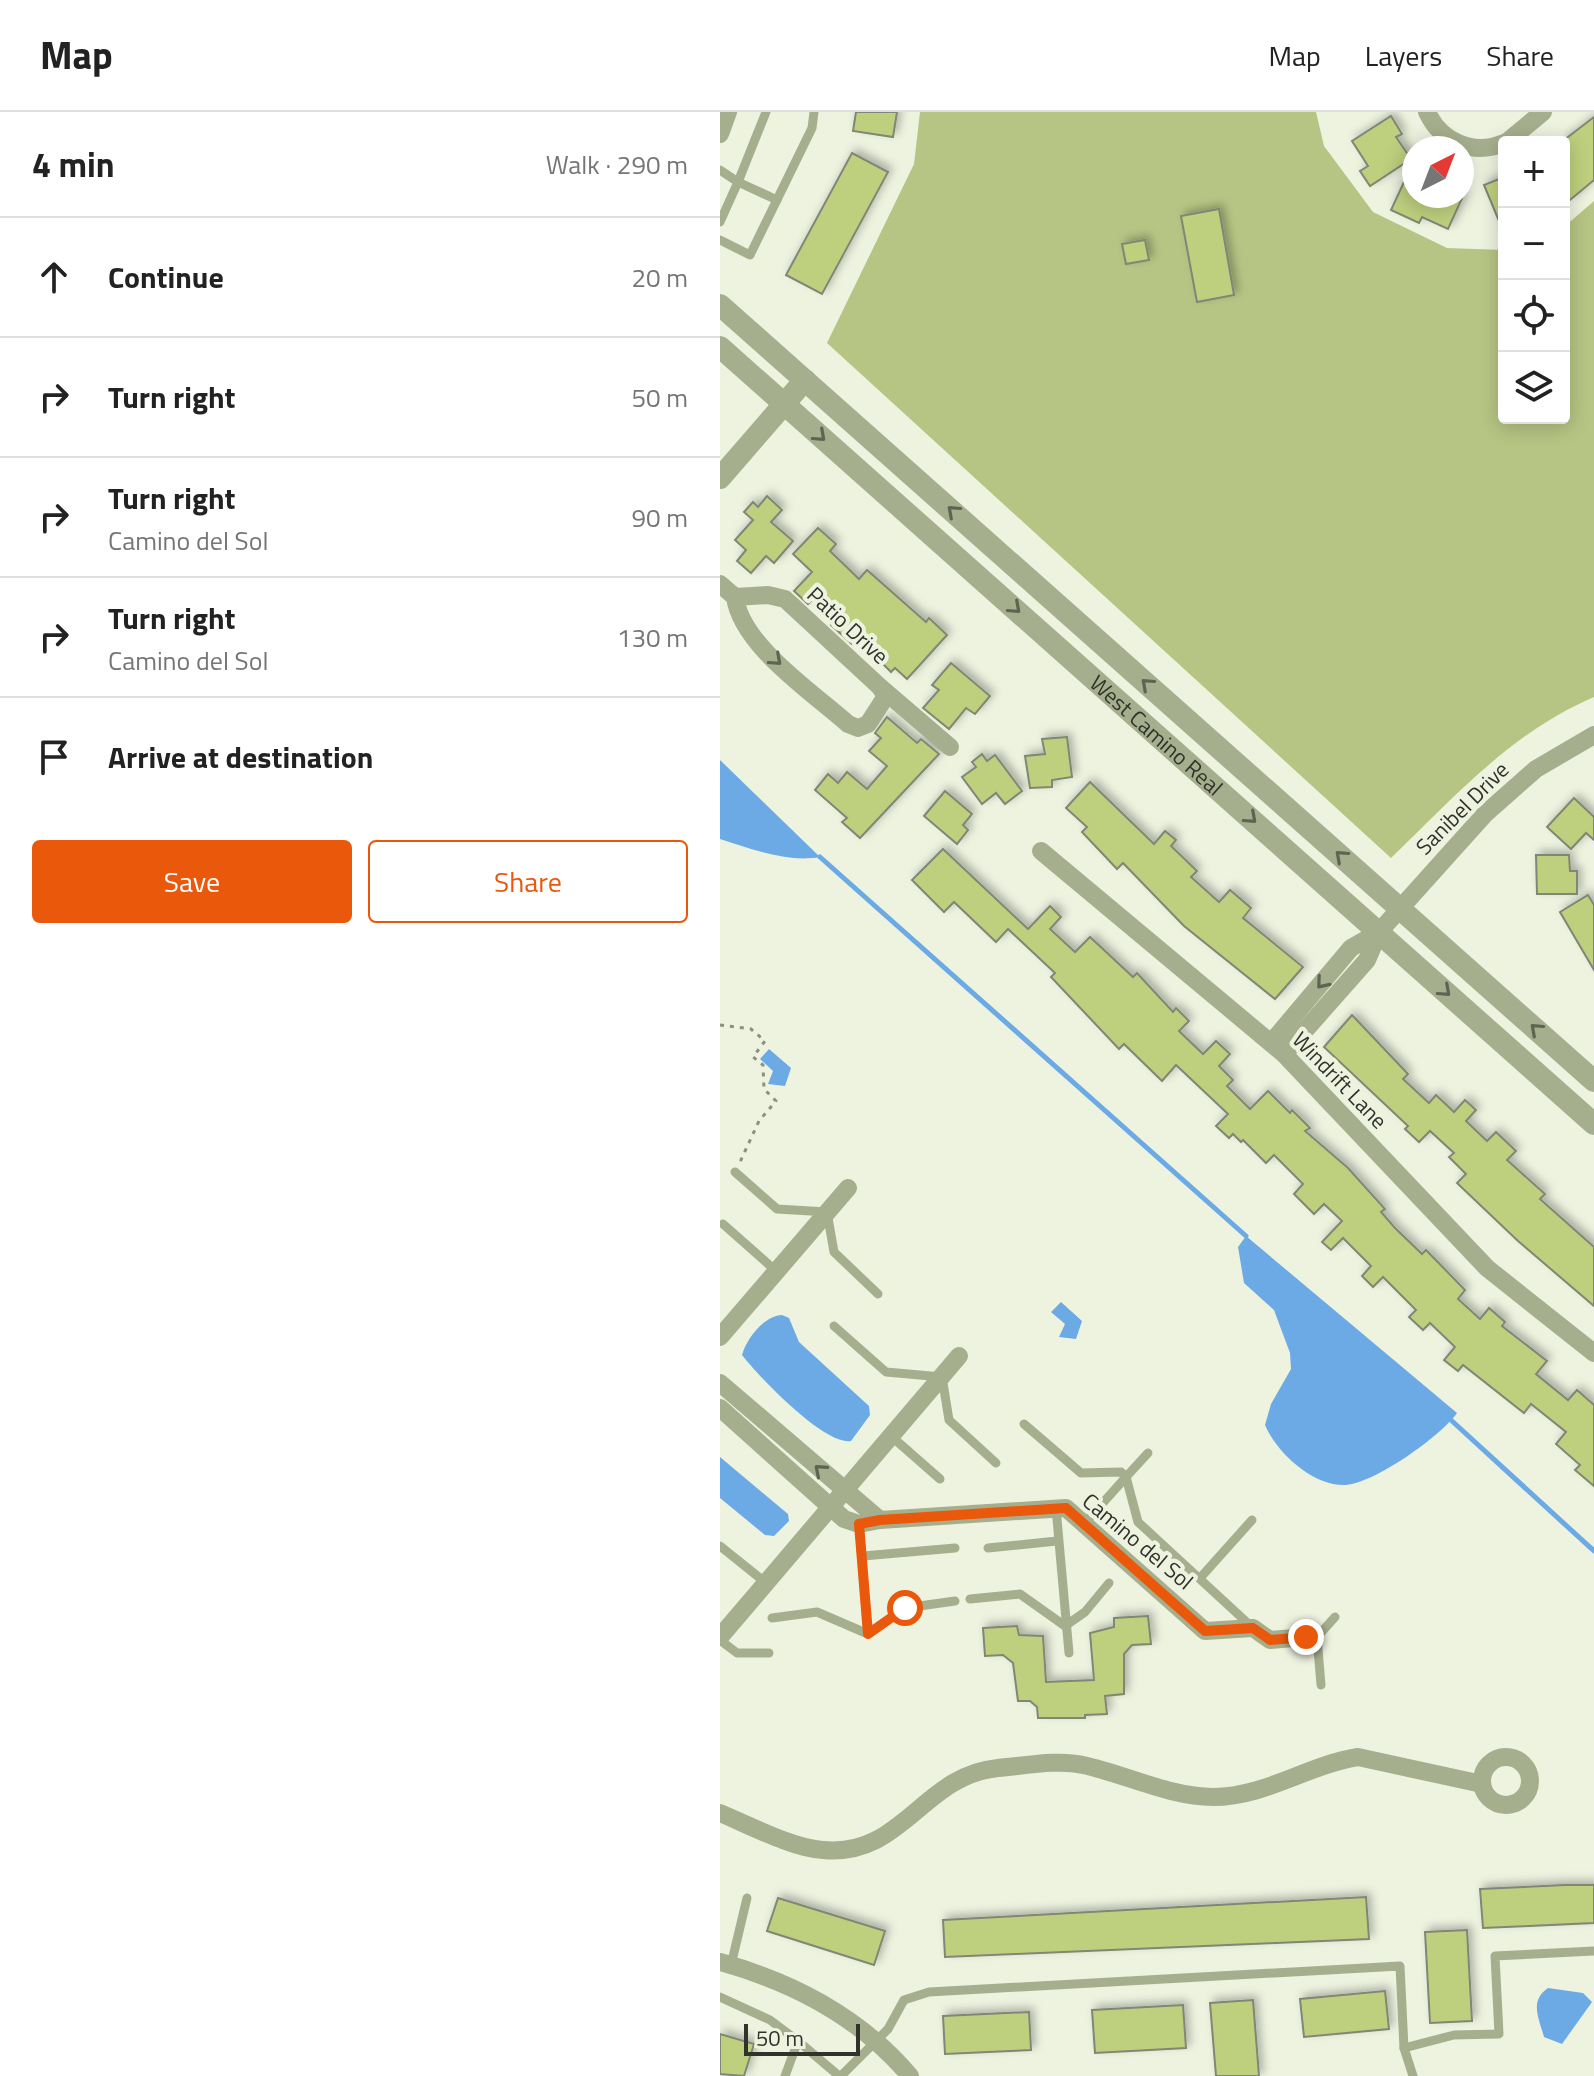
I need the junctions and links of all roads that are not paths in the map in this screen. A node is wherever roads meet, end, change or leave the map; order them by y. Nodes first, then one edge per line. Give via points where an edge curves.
1 (728, 112) edge
2 (766, 112) edge
3 (814, 112) edge
4 (1427, 112) edge
5 (1543, 112) edge
6 (720, 134) edge
7 (1514, 136) edge
8 (1498, 145) edge
9 (720, 170) edge
10 (738, 182) junction
11 (777, 200) junction
12 (720, 222) edge
13 (720, 240) edge
14 (720, 305) edge
15 (720, 347) edge
16 (805, 380) junction
17 (784, 404) junction
18 (720, 478) edge
19 (720, 584) edge
20 (735, 597) junction
21 (880, 687) junction
22 (1594, 735) edge
23 (950, 747) dead end
24 (1041, 851) dead end
25 (1400, 909) junction
26 (1379, 932) junction
27 (1277, 1049) junction
28 (1594, 1081) edge
29 (1594, 1124) edge
30 (735, 1172) road end
31 (848, 1188) dead end
32 (827, 1212) junction
33 (723, 1224) dead end
34 (776, 1271) junction
35 (878, 1294) dead end
36 (834, 1326) dead end
37 (720, 1337) edge
38 (1594, 1353) edge
39 (959, 1356) dead end
40 (942, 1377) junction
41 (720, 1383) edge
42 (720, 1408) edge
43 (1024, 1424) dead end
44 (891, 1436) junction
45 (1148, 1453) dead end
46 (996, 1463) dead end
47 (1126, 1477) junction
48 (940, 1479) dead end
49 (844, 1491) junction
50 (830, 1506) junction
51 (1056, 1508) junction
52 (880, 1520) junction
53 (1252, 1520) dead end
54 (859, 1524) junction
55 (1084, 1524) junction
56 (1057, 1541) junction
57 (720, 1546) edge
58 (955, 1548) dead end
59 (988, 1548) dead end
60 (863, 1556) junction
61 (1201, 1577) junction
62 (766, 1583) junction
63 (1109, 1583) dead end
64 (970, 1599) dead end
65 (955, 1601) dead end
66 (1335, 1617) dead end
67 (772, 1618) dead end
68 (1065, 1626) junction
69 (1253, 1628) junction
70 (868, 1634) junction
71 (1312, 1637) junction
72 (720, 1639) edge
73 (769, 1653) dead end
74 (1069, 1653) dead end
75 (1321, 1685) dead end
76 (1482, 1784) dead end
77 (720, 1813) edge
78 (747, 1898) dead end
79 (1594, 1951) edge
80 (725, 1963) edge
81 (720, 1997) edge
82 (798, 2041) junction
83 (876, 2041) junction
84 (1404, 2048) junction
85 (785, 2076) edge
86 (840, 2076) edge
87 (910, 2076) edge
88 (1413, 2076) edge

1 - 6 street
2 - 10 lane
3 - 11 lane via 812,128
4 - 8 street via 1440,132 1466,147
5 - 7 street
9 - 10 lane
10 - 11 lane
10 - 12 lane
11 - 13 lane via 750,255
14 - 16 street, West Camino Real
15 - 17 street, West Camino Real
16 - 17 street
25 -> 16 street, West Camino Real
17 - 18 street
17 -> 26 street, West Camino Real
19 - 20 street, Patio Drive
20 - 21 street, Patio Drive via 785,599
20 -> 21 street, Patio Drive via 748,634 848,724 868,724 886,696
21 - 23 street
22 - 25 street, Sanibel Drive via 1515,786
24 - 27 street, Windrift Lane
25 - 26 street, Sanibel Drive
28 -> 25 street, West Camino Real
26 - 27 street, Sanibel Drive via 1367,960
26 -> 29 street, West Camino Real
27 - 38 street, Windrift Lane via 1487,1268
30 - 32 lane via 777,1209
31 - 32 street
32 - 34 street
32 - 35 lane via 834,1252
33 - 34 lane
34 - 37 street
36 - 40 lane via 886,1372
39 - 40 street
40 - 44 street
40 - 46 lane via 949,1420
49 -> 41 street
42 - 50 street
43 - 47 lane via 1081,1473 1121,1472
44 - 48 lane
44 - 49 street
45 - 47 lane
47 - 55 lane
47 - 61 lane via 1138,1522
49 - 50 street
49 - 52 street
50 - 54 street
50 - 62 street
51 - 52 street, Camino del Sol
51 - 55 street, Camino del Sol via 1066,1508
51 - 56 lane
52 - 54 street, Camino del Sol
53 - 61 lane
54 - 60 lane
55 - 69 street, Camino del Sol via 1205,1631
56 - 59 lane
56 - 68 lane
57 - 62 lane
58 - 60 lane
60 - 70 lane
61 - 69 lane
62 - 72 street
63 - 68 lane
64 - 68 lane via 1020,1594
65 - 70 lane via 905,1608
66 - 71 lane
67 - 70 lane via 817,1612
68 - 74 lane
69 - 71 street, Camino del Sol via 1270,1640
71 - 75 lane
72 - 73 lane via 737,1653
76 - 77 street via 1358,1757 1243,1794 1211,1797 1079,1764 994,1769 959,1777 876,1842 847,1850 820,1851
78 - 80 lane
79 - 84 lane via 1495,1956 1499,2034 1454,2035
80 - 83 street via 804,1992
81 - 82 lane via 770,2020
82 - 85 lane
82 - 86 lane
83 - 84 lane via 904,2000 929,1992 1400,1966
83 - 86 lane
83 - 87 street
84 - 88 lane

